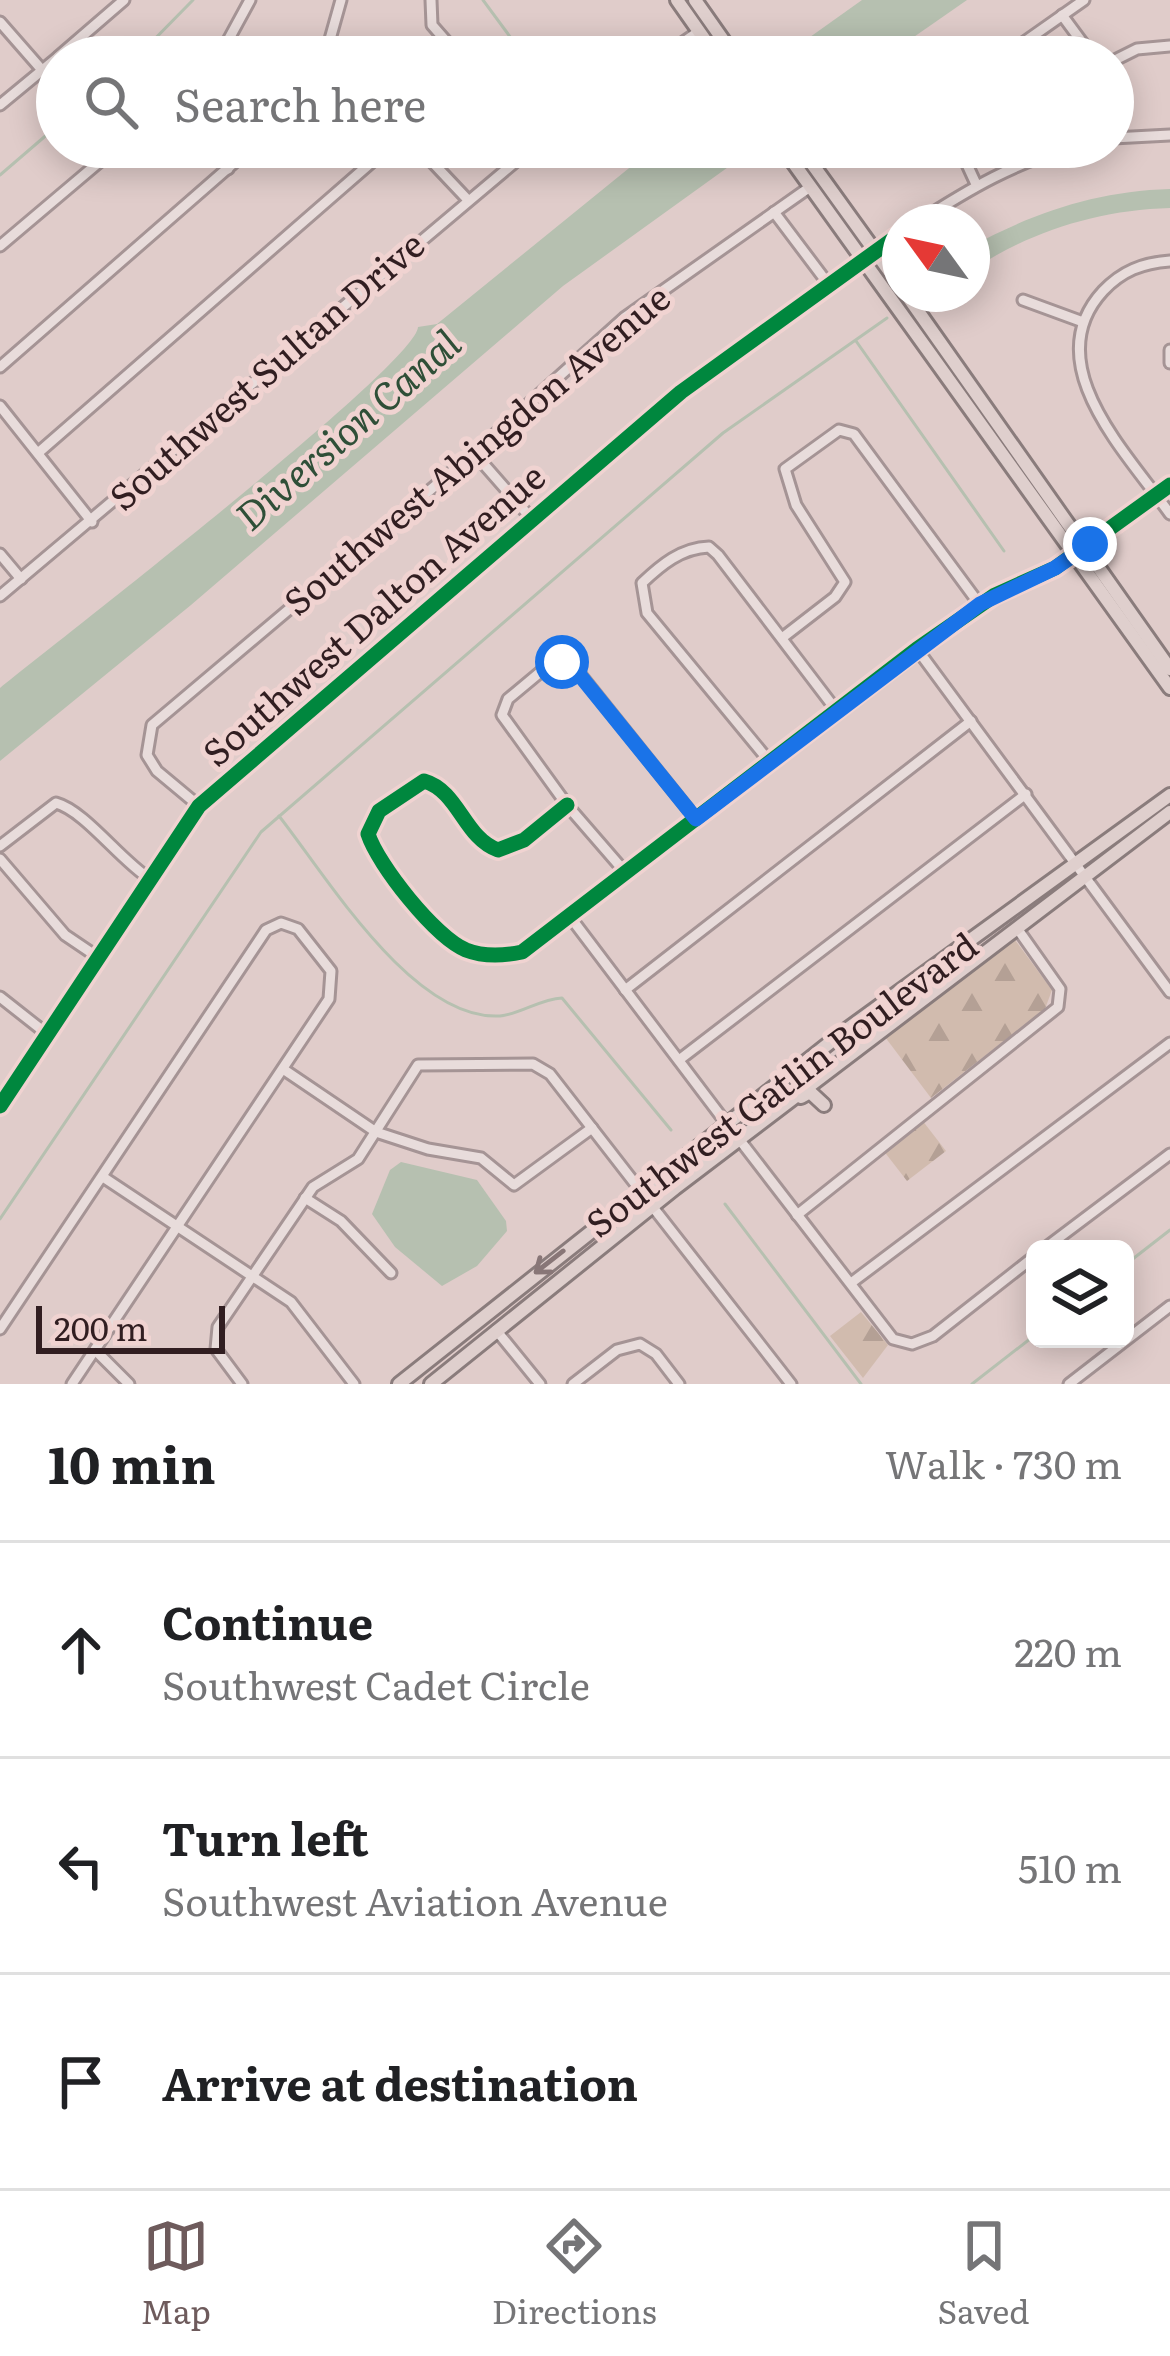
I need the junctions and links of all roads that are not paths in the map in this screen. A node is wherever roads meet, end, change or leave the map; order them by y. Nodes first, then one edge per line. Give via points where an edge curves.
1 (124, 0) edge
2 (250, 0) edge
3 (341, 0) edge
4 (431, 0) edge
5 (677, 0) edge
6 (695, 0) edge
7 (1084, 0) edge
8 (110, 5) edge
9 (1062, 15) junction
10 (0, 22) edge
11 (698, 32) junction
12 (78, 36) edge
13 (230, 36) edge
14 (331, 36) edge
15 (442, 36) edge
16 (692, 36) edge
17 (701, 36) edge
18 (720, 36) edge
19 (1033, 36) edge
20 (1078, 36) edge
21 (1170, 46) edge
22 (1134, 50) edge
23 (36, 63) edge
24 (36, 75) edge
25 (0, 105) edge
26 (1170, 135) edge
27 (1134, 136) edge
28 (92, 168) edge
29 (364, 168) edge
30 (437, 168) edge
31 (506, 168) edge
32 (797, 168) edge
33 (814, 168) edge
34 (969, 168) edge
35 (1012, 168) edge
36 (228, 169) edge
37 (976, 184) junction
38 (810, 187) junction
39 (466, 200) junction
40 (946, 204) edge
41 (774, 212) junction
42 (0, 247) edge
43 (882, 247) edge
44 (870, 255) junction
45 (1170, 261) edge
46 (882, 267) edge
47 (829, 285) junction
48 (1023, 301) dead end
49 (918, 312) edge
50 (1083, 322) junction
51 (1170, 350) edge
52 (1170, 363) edge
53 (0, 367) edge
54 (0, 406) edge
55 (38, 453) junction
56 (474, 453) junction
57 (1170, 485) edge
58 (1156, 494) junction
59 (1170, 514) edge
60 (530, 518) junction
61 (92, 522) junction
62 (1079, 552) junction
63 (0, 554) edge
64 (21, 579) junction
65 (0, 596) edge
66 (980, 604) junction
67 (782, 638) junction
68 (917, 649) junction
69 (1170, 669) edge
70 (1170, 688) edge
71 (836, 710) junction
72 (971, 721) junction
73 (769, 761) junction
74 (1026, 794) junction
75 (1170, 795) edge
76 (567, 805) junction
77 (200, 806) junction
78 (1170, 812) edge
79 (696, 819) junction
80 (0, 846) edge
81 (0, 859) edge
82 (1083, 870) junction
83 (626, 872) junction
84 (150, 879) junction
85 (571, 918) junction
86 (1017, 928) junction
87 (99, 958) junction
88 (625, 990) junction
89 (1170, 992) edge
90 (0, 997) edge
91 (47, 1034) junction
92 (1170, 1043) edge
93 (679, 1060) junction
94 (283, 1069) junction
95 (783, 1078) junction
96 (817, 1080) junction
97 (0, 1106) edge
98 (726, 1123) junction
99 (755, 1127) junction
100 (592, 1128) junction
101 (376, 1132) junction
102 (739, 1139) junction
103 (1170, 1154) edge
104 (103, 1177) junction
105 (675, 1188) junction
106 (640, 1190) junction
107 (305, 1198) junction
108 (652, 1206) junction
109 (797, 1214) junction
110 (175, 1227) junction
111 (1056, 1240) edge
112 (1026, 1263) edge
113 (391, 1273) dead end
114 (253, 1277) junction
115 (851, 1283) junction
116 (1169, 1308) edge
117 (0, 1329) edge
118 (496, 1330) junction
119 (95, 1350) junction
120 (72, 1384) edge
121 (129, 1384) edge
122 (242, 1384) edge
123 (354, 1384) edge
124 (399, 1384) edge
125 (431, 1384) edge
126 (540, 1384) edge
127 (573, 1384) edge
128 (679, 1384) edge
129 (791, 1384) edge
130 (1069, 1384) edge

1 - 8 street
2 - 13 street
3 - 14 street
4 - 15 street via 432,25
5 - 11 main road
6 - 18 main road
7 - 9 street
8 - 12 street
9 - 19 street
9 - 20 street
10 - 23 street
11 - 16 street
11 - 17 main road
21 - 22 street
24 - 25 street
26 - 27 street
28 - 42 street
29 - 55 street
30 - 39 street
31 - 39 street, Southwest Sultan Drive
32 - 38 main road
33 - 44 main road
34 - 37 street
35 - 37 street
36 - 53 street
37 - 40 street
38 - 41 street, Southwest Abingdon Avenue
38 - 44 main road
39 - 61 street, Southwest Sultan Drive
41 - 47 street
41 - 56 street, Southwest Abingdon Avenue via 624,318
43 - 44 street, Southwest Dalton Avenue
44 - 46 main road
44 - 47 street, Southwest Dalton Avenue
44 - 62 main road
45 - 50 street via 1136,266 1113,281
47 - 60 street, Southwest Dalton Avenue via 681,392
48 - 50 street
49 - 62 main road
50 - 58 street via 1079,368 1088,396
51 - 52 street
54 - 55 street
55 - 61 street
56 - 60 street
56 - 77 street, Southwest Abingdon Avenue via 152,725 147,755
57 - 58 street
58 - 59 street
58 - 62 street
60 - 77 street, Southwest Dalton Avenue
61 - 64 street, Southwest Sultan Drive
62 - 66 street
62 - 69 main road
62 - 70 main road
63 - 64 street
64 - 65 street, Southwest Sultan Drive
66 - 67 street via 854,434 839,430 785,469 796,505 845,582
66 - 68 street
67 - 71 street
67 - 73 street via 709,547 692,547 642,584 647,613
68 - 71 street
68 - 72 street
71 - 73 street
72 - 74 street
72 - 88 street
73 - 79 street
74 - 82 street
74 - 93 street
75 - 82 main road, Southwest Gatlin Boulevard
76 - 79 street via 502,715 508,699 562,662
76 - 83 street
76 - 85 street via 498,850 444,791 424,781 368,828 408,895 444,937 468,951 522,952
77 - 84 street, Southwest Dalton Avenue
78 - 82 main road, Southwest Gatlin Boulevard
79 - 83 street
80 - 84 street via 56,802
81 - 87 street via 65,935
82 - 86 main road, Southwest Gatlin Boulevard
82 - 89 street
82 - 95 main road, Southwest Gatlin Boulevard
83 - 85 street
84 - 87 street, Southwest Dalton Avenue
85 - 88 street
86 - 96 main road, Southwest Gatlin Boulevard
86 - 109 street via 1060,989 1058,1007
87 - 91 street, Southwest Dalton Avenue
88 - 93 street
90 - 91 street
91 - 97 street, Southwest Dalton Avenue
92 - 115 street
93 - 98 street
94 - 101 street
94 - 104 street via 334,986 298,929 281,923 266,930
94 - 110 street
95 - 98 main road, Southwest Gatlin Boulevard
95 - 102 main road via 740,1118
96 - 99 main road, Southwest Gatlin Boulevard
96 - 99 main road via 824,1106 808,1092
98 - 105 main road via 725,1140
98 - 106 main road, Southwest Gatlin Boulevard
99 - 102 main road, Southwest Gatlin Boulevard
100 - 101 street via 514,1185 481,1158
100 - 101 street via 533,1064 418,1065
100 - 106 street
101 - 107 street via 358,1159
102 - 105 main road, Southwest Gatlin Boulevard
102 - 109 street
103 - 111 street
104 - 110 street
104 - 117 street
105 - 108 main road, Southwest Gatlin Boulevard
106 -> 124 main road, Southwest Gatlin Boulevard
107 - 113 street via 344,1224
107 - 114 street
108 - 118 main road, Southwest Gatlin Boulevard
108 - 129 street
109 - 115 street
110 - 114 street
110 - 119 street
112 - 115 street via 912,1344 893,1339
114 - 122 street via 214,1340
114 - 123 street via 304,1315
116 - 130 street
118 - 125 main road, Southwest Gatlin Boulevard
118 - 126 street
119 - 120 street
119 - 121 street
127 - 128 street via 617,1350 640,1344

